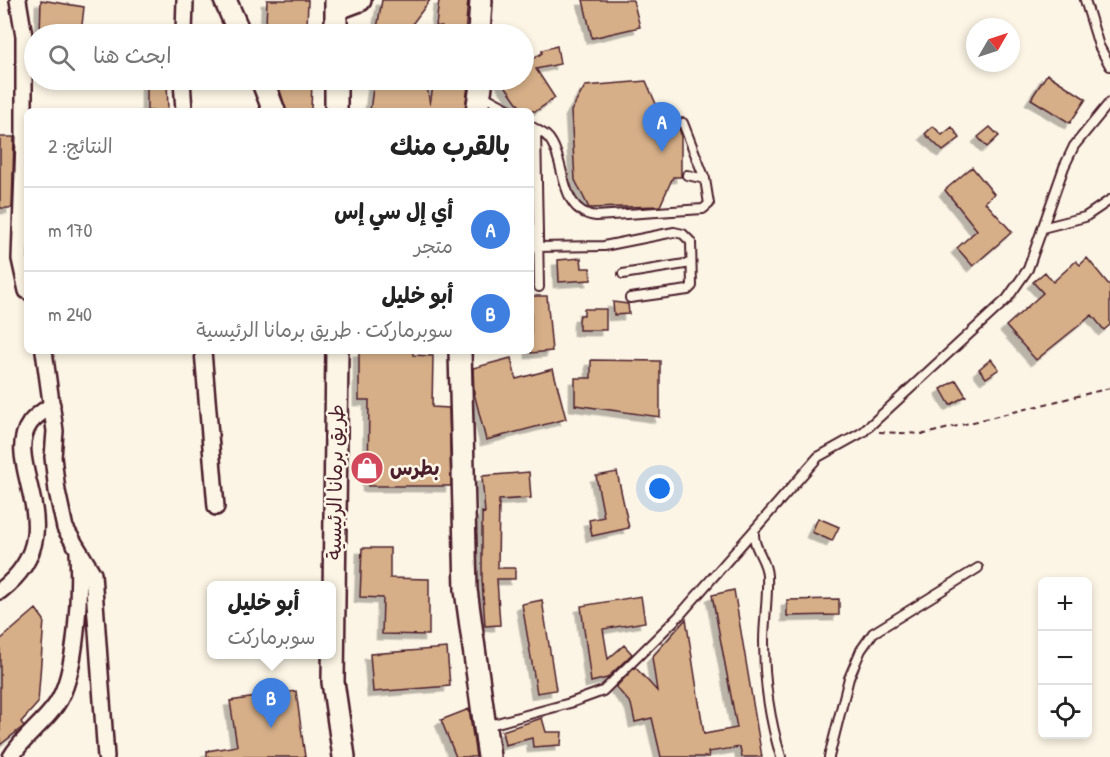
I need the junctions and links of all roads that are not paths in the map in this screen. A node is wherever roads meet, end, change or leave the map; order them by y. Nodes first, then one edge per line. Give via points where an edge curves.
1 (18, 0) edge
2 (185, 0) edge
3 (225, 0) edge
4 (360, 0) edge
5 (481, 0) edge
6 (1085, 0) edge
7 (336, 5) edge
8 (184, 24) edge
9 (236, 24) edge
10 (336, 24) edge
11 (479, 24) edge
12 (24, 36) edge
13 (24, 36) edge
14 (1110, 66) edge
15 (24, 90) edge
16 (24, 90) edge
17 (183, 90) edge
18 (266, 90) edge
19 (336, 90) edge
20 (480, 95) edge
21 (1110, 102) edge
22 (24, 108) edge
23 (24, 108) edge
24 (184, 108) edge
25 (273, 108) edge
26 (336, 108) edge
27 (506, 108) edge
28 (683, 123) dead end
29 (534, 128) edge
30 (24, 142) edge
31 (24, 142) edge
32 (534, 168) edge
33 (687, 175) dead end
34 (705, 179) junction
35 (1110, 201) edge
36 (1042, 228) junction
37 (536, 247) junction
38 (691, 263) junction
39 (623, 273) dead end
40 (24, 277) edge
41 (539, 287) dead end
42 (630, 298) dead end
43 (44, 354) edge
44 (203, 354) edge
45 (337, 354) edge
46 (460, 354) edge
47 (52, 405) junction
48 (216, 507) dead end
49 (754, 533) junction
50 (78, 552) junction
51 (978, 568) dead end
52 (334, 581) edge
53 (0, 591) edge
54 (333, 659) edge
55 (485, 726) junction
56 (10, 757) edge
57 (106, 757) edge
58 (344, 757) edge
59 (489, 757) edge
60 (781, 757) edge
61 (829, 757) edge

1 - 12 street
2 - 8 street
3 - 9 street
4 - 7 street
5 - 11 street
6 - 14 lane
7 - 10 street
13 - 15 street
16 - 22 street
17 - 24 street
18 - 25 street
19 - 26 street
20 - 27 lane
21 - 36 lane via 1074,146
23 - 30 street
28 - 34 lane
29 - 34 lane via 551,140 569,196 585,214 703,209 709,204
31 - 40 street via 20,259
32 - 37 lane
33 - 34 lane
35 - 36 lane via 1085,217
36 - 49 lane via 1028,269 1007,299 863,432 818,457
37 - 38 lane via 604,246 674,232 691,242
37 - 41 lane
38 - 39 lane
38 - 42 lane via 692,286 688,290
43 - 47 street
44 - 48 street
45 - 52 street, طريق برمانا الرئيسية
46 - 55 street via 466,590
47 - 50 street via 54,477 65,528
47 - 53 street via 30,422 25,438 24,458 36,509 34,541 20,571
49 - 55 lane via 679,616 603,691 570,704
49 - 60 lane via 753,543 767,574 767,687
50 - 56 street via 78,606 70,672 57,704
50 - 57 street via 93,574
51 - 61 lane via 873,633 849,678
54 - 58 street, طريق برمانا الرئيسية
55 - 59 street

